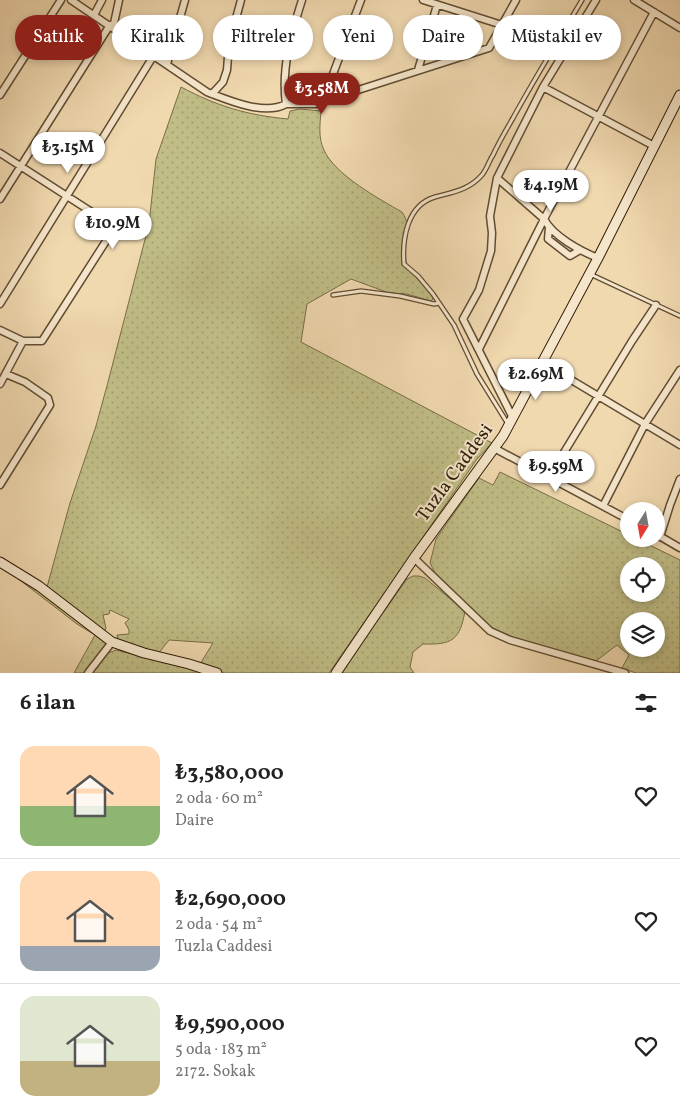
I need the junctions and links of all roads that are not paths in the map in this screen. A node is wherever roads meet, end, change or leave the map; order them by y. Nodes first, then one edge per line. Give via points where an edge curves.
1 (61, 0) edge
2 (71, 0) edge
3 (102, 0) edge
4 (119, 0) edge
5 (185, 0) edge
6 (241, 0) edge
7 (302, 0) edge
8 (361, 0) edge
9 (423, 0) edge
10 (516, 0) edge
11 (582, 0) edge
12 (596, 0) edge
13 (634, 0) edge
14 (437, 5) junction
15 (654, 12) junction
16 (94, 15) joint
17 (115, 15) edge
18 (508, 15) edge
19 (102, 20) edge
20 (493, 22) edge
21 (112, 27) joint
22 (680, 28) edge
23 (493, 41) edge
24 (151, 60) edge
25 (161, 60) edge
26 (167, 64) junction
27 (418, 70) junction
28 (330, 82) junction
29 (543, 87) junction
30 (212, 94) junction
31 (0, 95) edge
32 (680, 95) edge
33 (286, 104) junction
34 (599, 116) junction
35 (654, 146) junction
36 (0, 153) edge
37 (20, 166) junction
38 (497, 178) junction
39 (67, 196) junction
40 (0, 199) edge
41 (544, 219) junction
42 (549, 228) junction
43 (580, 250) junction
44 (598, 258) junction
45 (590, 274) junction
46 (333, 295) dead end
47 (439, 303) junction
48 (0, 304) edge
49 (656, 305) junction
50 (680, 316) edge
51 (0, 330) edge
52 (23, 341) junction
53 (479, 349) junction
54 (543, 363) junction
55 (680, 370) edge
56 (6, 374) junction
57 (0, 384) edge
58 (600, 396) junction
59 (511, 422) junction
60 (644, 424) junction
61 (680, 445) edge
62 (494, 448) junction
63 (549, 478) junction
64 (680, 479) edge
65 (0, 486) edge
66 (603, 506) junction
67 (620, 515) edge
68 (665, 518) edge
69 (665, 540) edge
70 (680, 548) edge
71 (414, 558) junction
72 (0, 562) edge
73 (112, 642) junction
74 (88, 673) edge
75 (217, 673) edge
76 (336, 673) edge
77 (625, 673) edge

1 - 31 street
2 - 16 street
3 - 16 street
4 - 17 street
5 - 26 street
6 - 30 street via 229,44 227,70
7 - 33 street via 288,46
8 - 28 street
9 - 14 street
10 - 18 street
11 - 47 lane via 483,174 468,188 420,205 410,220 405,235 404,264
12 - 29 street
13 - 15 street
14 - 20 street
14 - 27 street
15 - 22 street
15 - 34 street
19 - 21 street
21 - 37 street
23 - 27 street via 489,48
24 - 39 street
25 - 26 street
26 - 30 street
27 - 28 street via 355,91
28 - 33 street via 325,100 319,104
29 - 34 street
29 - 38 street
30 - 33 street via 265,109 278,109
32 - 35 main road, Tuzla Caddesi
34 - 35 street
34 - 41 street
35 - 44 main road, Tuzla Caddesi
36 - 37 street
37 - 39 street
37 - 40 street
38 - 41 street
38 - 53 street via 490,216 491,251 479,290 464,320
39 - 48 street
39 - 52 street via 115,227 42,341
41 - 42 street
41 - 53 street
42 - 43 street
42 - 43 street via 548,239 570,256
43 - 44 street
44 - 45 main road, Tuzla Caddesi
45 - 49 lane
45 - 54 main road, Tuzla Caddesi
46 - 47 lane via 361,291
47 - 59 lane via 454,325 477,374
49 - 50 lane
49 - 58 street
51 - 52 street
52 - 56 street
53 - 59 street
54 - 58 street
54 - 59 main road, Tuzla Caddesi
55 - 60 street
56 - 57 street
56 - 65 street via 26,382 48,398 50,405
58 - 60 street
58 - 63 street
59 - 62 main road, Tuzla Caddesi
60 - 61 street
60 - 66 street
62 - 63 street
62 - 71 main road, Tuzla Caddesi
63 - 66 street
64 - 68 street
66 - 67 street
69 - 70 street
71 - 76 main road, Tuzla Caddesi
71 - 77 street via 490,631 510,640
72 - 73 main road via 39,586
73 - 74 street
73 - 75 main road

